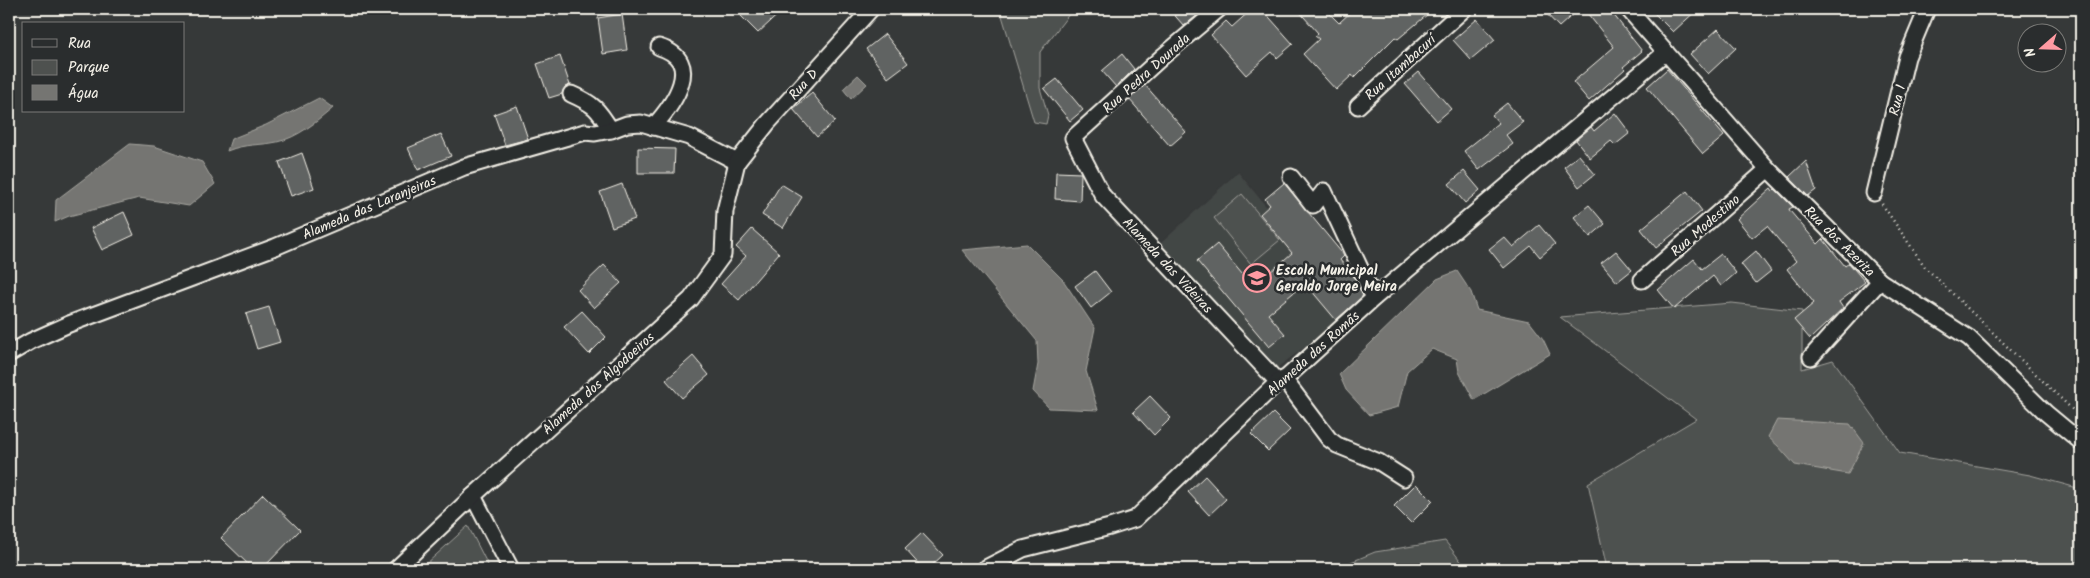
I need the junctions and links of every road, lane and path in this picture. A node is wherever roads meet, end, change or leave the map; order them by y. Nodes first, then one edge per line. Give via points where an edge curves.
1 (871, 9) edge
2 (1219, 9) edge
3 (1464, 9) edge
4 (1628, 9) edge
5 (1927, 9) edge
6 (659, 47) dead end
7 (1666, 52) junction
8 (571, 94) dead end
9 (1358, 106) dead end
10 (653, 127) junction
11 (611, 130) junction
12 (1073, 138) joint
13 (737, 162) junction
14 (1768, 169) junction
15 (1291, 177) dead end
16 (1874, 193) joint
17 (1642, 280) dead end
18 (1880, 281) junction
19 (1374, 298) junction
20 (9, 354) edge
21 (1811, 357) dead end
22 (1281, 381) junction
23 (2081, 418) edge
24 (2081, 442) edge
25 (1404, 478) dead end
26 (473, 496) junction
27 (396, 569) edge
28 (511, 569) edge
29 (984, 569) edge

1 - 13 street, Rua D via 743,151
2 - 12 street, Rua Pedra Dourada
3 - 9 street, Rua Itambacurí
4 - 7 street, Rua dos Azerita
5 - 16 street, Rua 1 via 1907,58
6 - 10 street via 669,50 681,63 684,75 669,109
7 - 14 street, Rua dos Azerita
7 - 19 street, Alameda das Romãs
8 - 11 street via 590,102
10 - 11 street, Alameda das Laranjeiras via 641,123 626,124
10 - 13 street, Alameda das Laranjeiras via 689,137
11 - 20 street, Alameda das Laranjeiras via 585,132 464,168 275,247 69,324
12 - 22 street, Alameda das Videiras via 1103,196
13 - 26 street, Alameda dos Algodoeiros via 725,211 723,255 691,300
14 - 17 street, Rua Modestino
14 - 18 street, Rua dos Azerita
15 - 19 street via 1313,205 1324,191
16 - 23 path via 1925,267
18 - 21 street
18 - 24 street, Rua dos Azerita via 1969,338 2046,413
19 - 22 street, Alameda das Romãs
22 - 25 street, Alameda das Videiras via 1329,439 1379,462
22 - 29 street, Alameda das Romãs via 1135,519 1023,550
26 - 27 street, Alameda dos Algodoeiros
26 - 28 street

